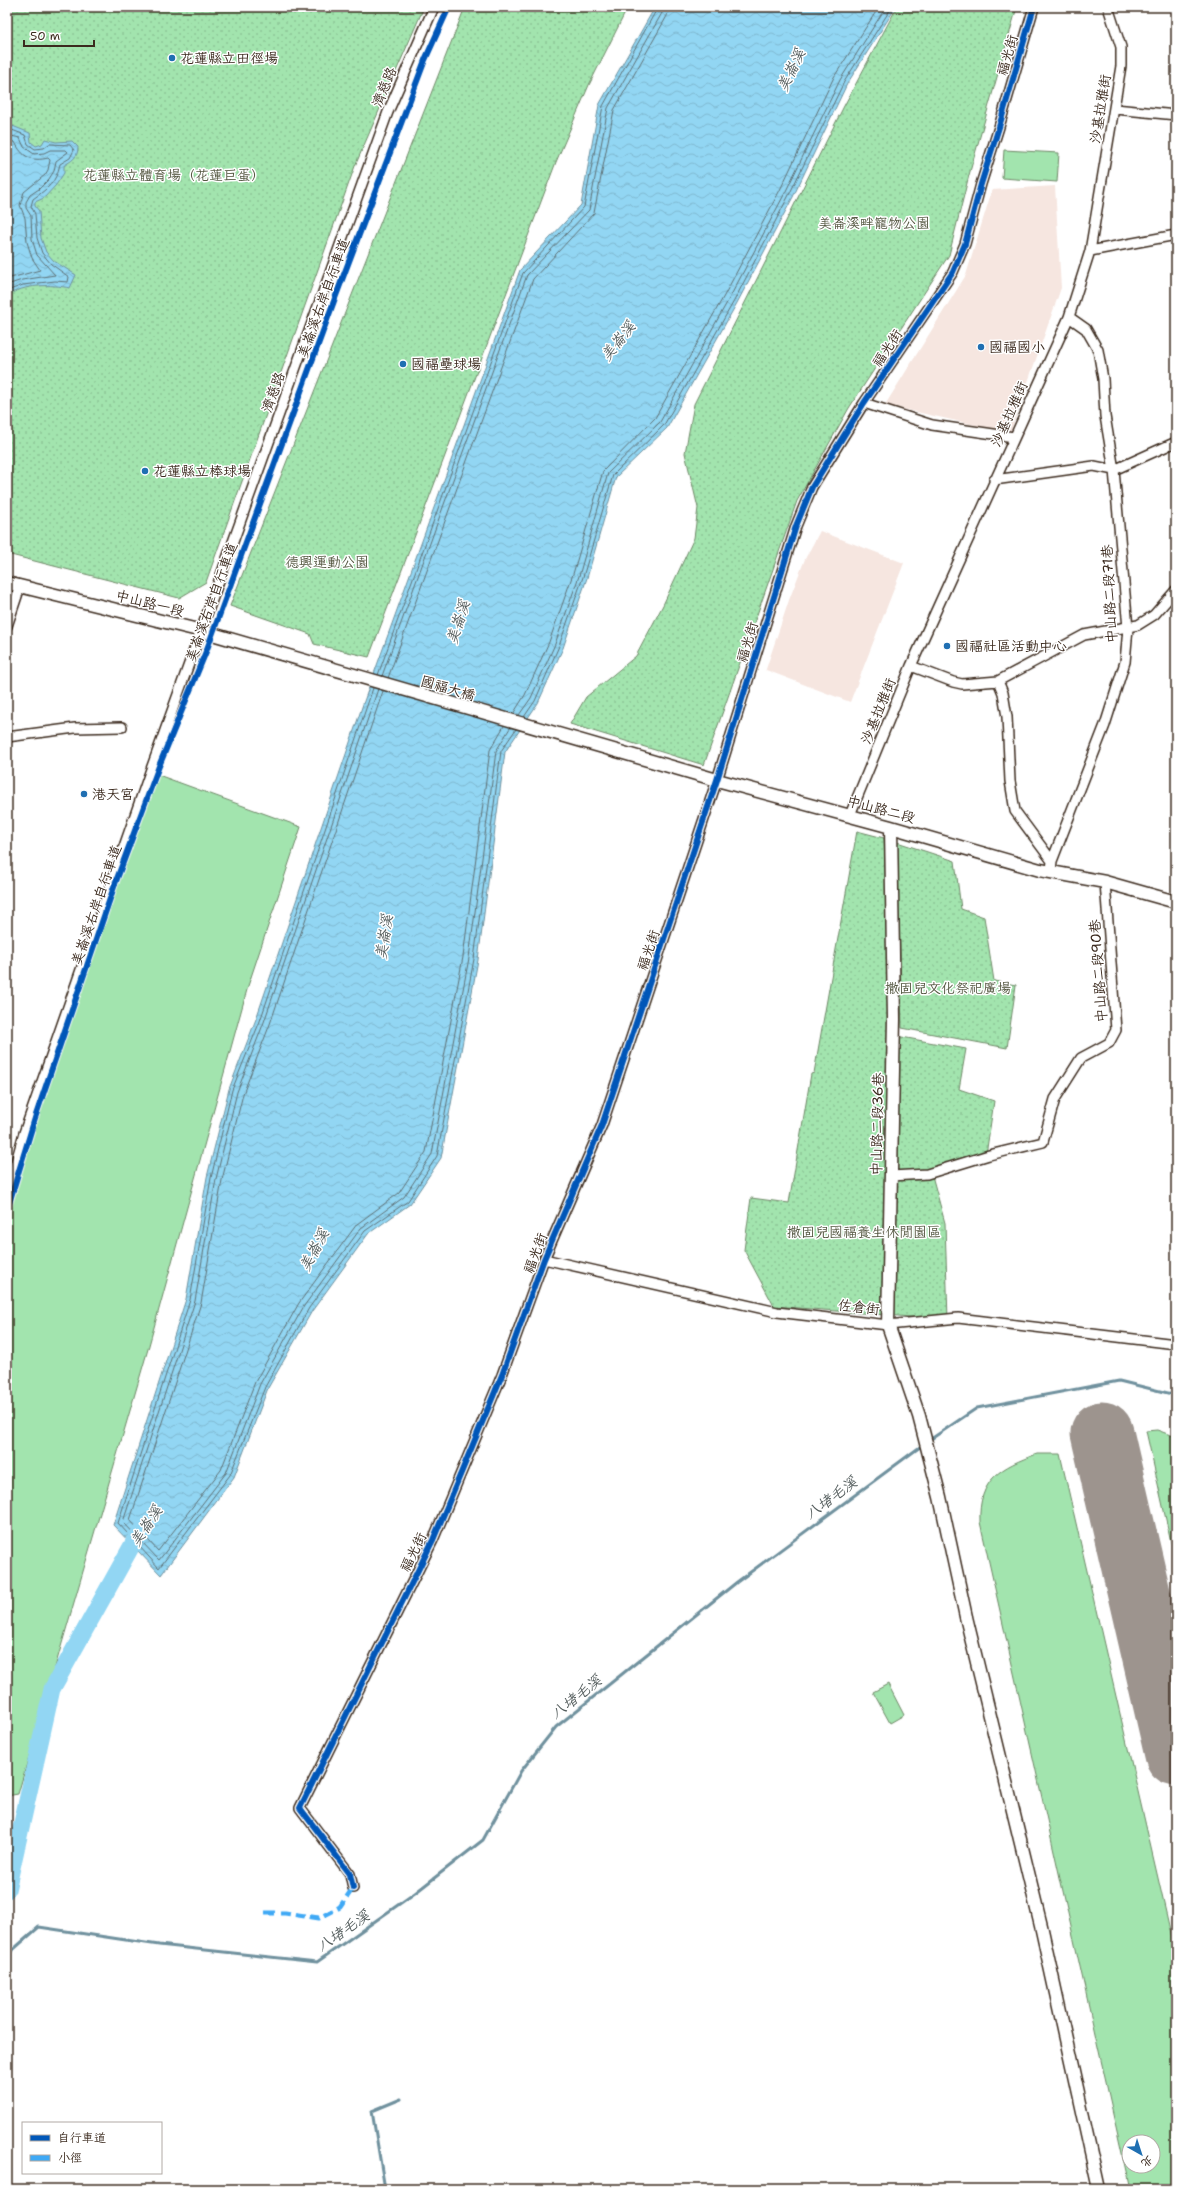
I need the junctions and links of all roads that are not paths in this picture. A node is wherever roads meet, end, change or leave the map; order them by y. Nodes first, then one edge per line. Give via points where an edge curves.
1 (434, 7) edge
2 (1034, 7) edge
3 (1108, 7) edge
4 (1115, 109) junction
5 (1176, 115) edge
6 (1176, 235) edge
7 (1090, 252) junction
8 (1069, 317) junction
9 (864, 403) junction
10 (1014, 436) junction
11 (1176, 442) edge
12 (1114, 470) junction
13 (994, 480) junction
14 (7, 583) edge
15 (20, 587) junction
16 (1176, 590) edge
17 (7, 626) edge
18 (1128, 628) junction
19 (202, 631) junction
20 (309, 663) joint
21 (911, 666) junction
22 (998, 681) junction
23 (122, 727) dead end
24 (7, 737) edge
25 (580, 741) joint
26 (717, 780) junction
27 (850, 815) junction
28 (891, 826) junction
29 (1052, 866) junction
30 (1105, 882) junction
31 (1176, 902) edge
32 (891, 1176) junction
33 (7, 1194) edge
34 (544, 1259) junction
35 (888, 1325) junction
36 (1176, 1344) edge
37 (353, 1888) dead end
38 (1099, 2189) edge

1 - 19 street, 濟慈路 via 388,112
2 - 9 street, 福光街 via 965,244 953,272
3 - 4 street, 沙基拉雅街 via 1121,47
4 - 5 street
4 - 7 street, 沙基拉雅街
6 - 7 street
7 - 8 street, 沙基拉雅街
8 - 10 street, 沙基拉雅街
8 - 12 street, 中山路二段71巷 via 1086,329 1098,350 1104,379 1105,416
9 - 10 street via 932,425
9 - 26 street, 福光街 via 812,487 796,526
10 - 13 street, 沙基拉雅街
11 - 12 street
12 - 13 street via 1094,466
12 - 18 street, 中山路二段71巷
13 - 21 street, 沙基拉雅街
14 - 15 street, 中山路一段
15 - 17 street
15 - 19 street, 中山路一段
16 - 18 street via 1154,615
18 - 22 street via 1084,635
18 - 29 street, 中山路二段71巷 via 1126,662
19 - 20 street, 中山路一段
19 - 33 street, 濟慈路 via 26,1126
20 - 25 street, 國福大橋
21 - 22 street via 958,683
21 - 27 street, 沙基拉雅街
22 - 29 street via 1007,717 1010,781 1015,811
23 - 24 street via 75,728
25 - 26 street, 中山路二段
26 - 27 street, 中山路二段
26 - 34 street, 福光街 via 602,1125
27 - 28 street, 中山路二段
28 - 29 street, 中山路二段 via 1040,870
28 - 32 street, 中山路二段36巷 via 894,1019
29 - 30 street, 中山路二段
30 - 31 street, 中山路二段
30 - 32 street, 中山路二段90巷 via 1116,1030 1109,1043 1081,1058 1055,1099 1043,1142 927,1174
32 - 35 street, 中山路二段36巷
34 - 35 street, 佐倉街 via 778,1312
34 - 37 street, 福光街 via 502,1375 433,1540 300,1808 350,1874
35 - 36 street, 佐倉街 via 958,1318
35 - 38 street, 中山路二段36巷 via 919,1416 940,1497 966,1617 1042,1930

